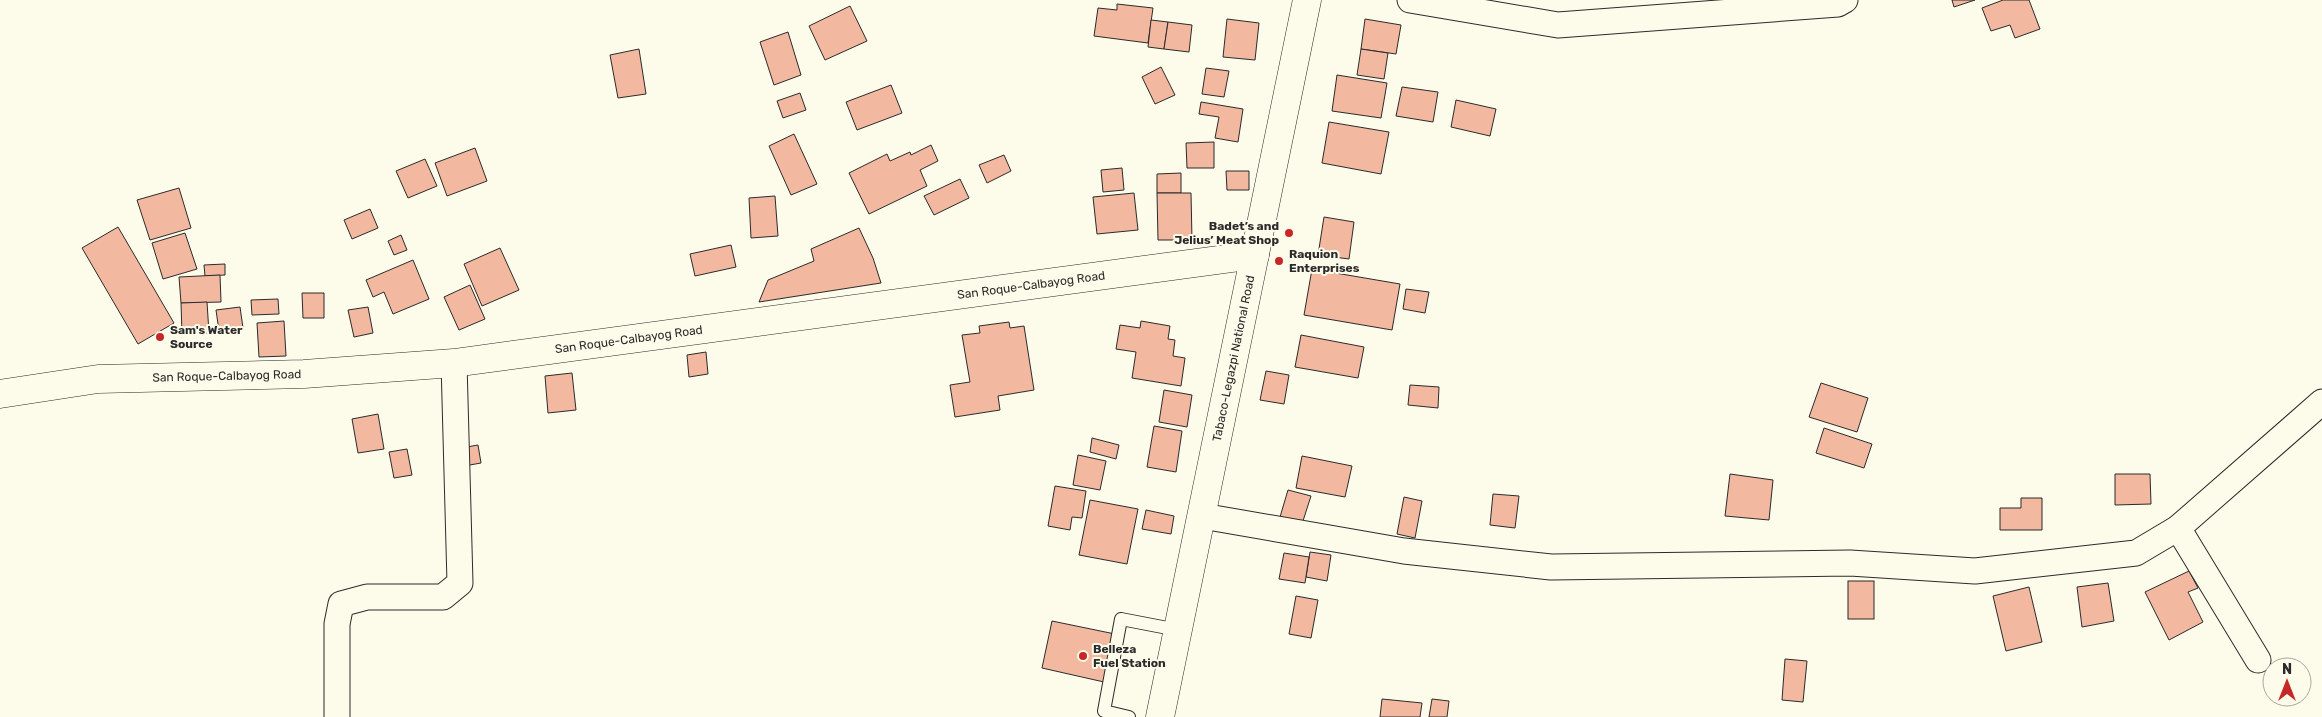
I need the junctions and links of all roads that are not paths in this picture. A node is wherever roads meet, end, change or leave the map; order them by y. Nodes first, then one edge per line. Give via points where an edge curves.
1 (1307, 0) edge
2 (1410, 0) edge
3 (1845, 0) edge
4 (1255, 256) junction
5 (454, 363) junction
6 (0, 394) edge
7 (2322, 402) edge
8 (1202, 516) junction
9 (2178, 528) junction
10 (1178, 630) junction
11 (2258, 660) dead end
12 (337, 717) edge
13 (1129, 717) edge
14 (1160, 717) edge

1 - 4 street, Tabaco-Legazpi National Road
2 - 3 street via 1558,26 1838,4
4 - 5 street, San Roque-Calbayog Road
4 - 8 street, Tabaco-Legazpi National Road
5 - 6 street, San Roque-Calbayog Road via 304,374 98,379
5 - 12 street via 460,583 443,598 367,597 341,604 337,624
7 - 9 street
8 - 9 street via 1404,551 1551,567 1850,563 1975,571 2136,553
8 - 10 street, Tabaco-Legazpi National Road
9 - 11 street
10 - 13 lane via 1121,618 1104,711
10 - 14 street, Tabaco-Legazpi National Road

